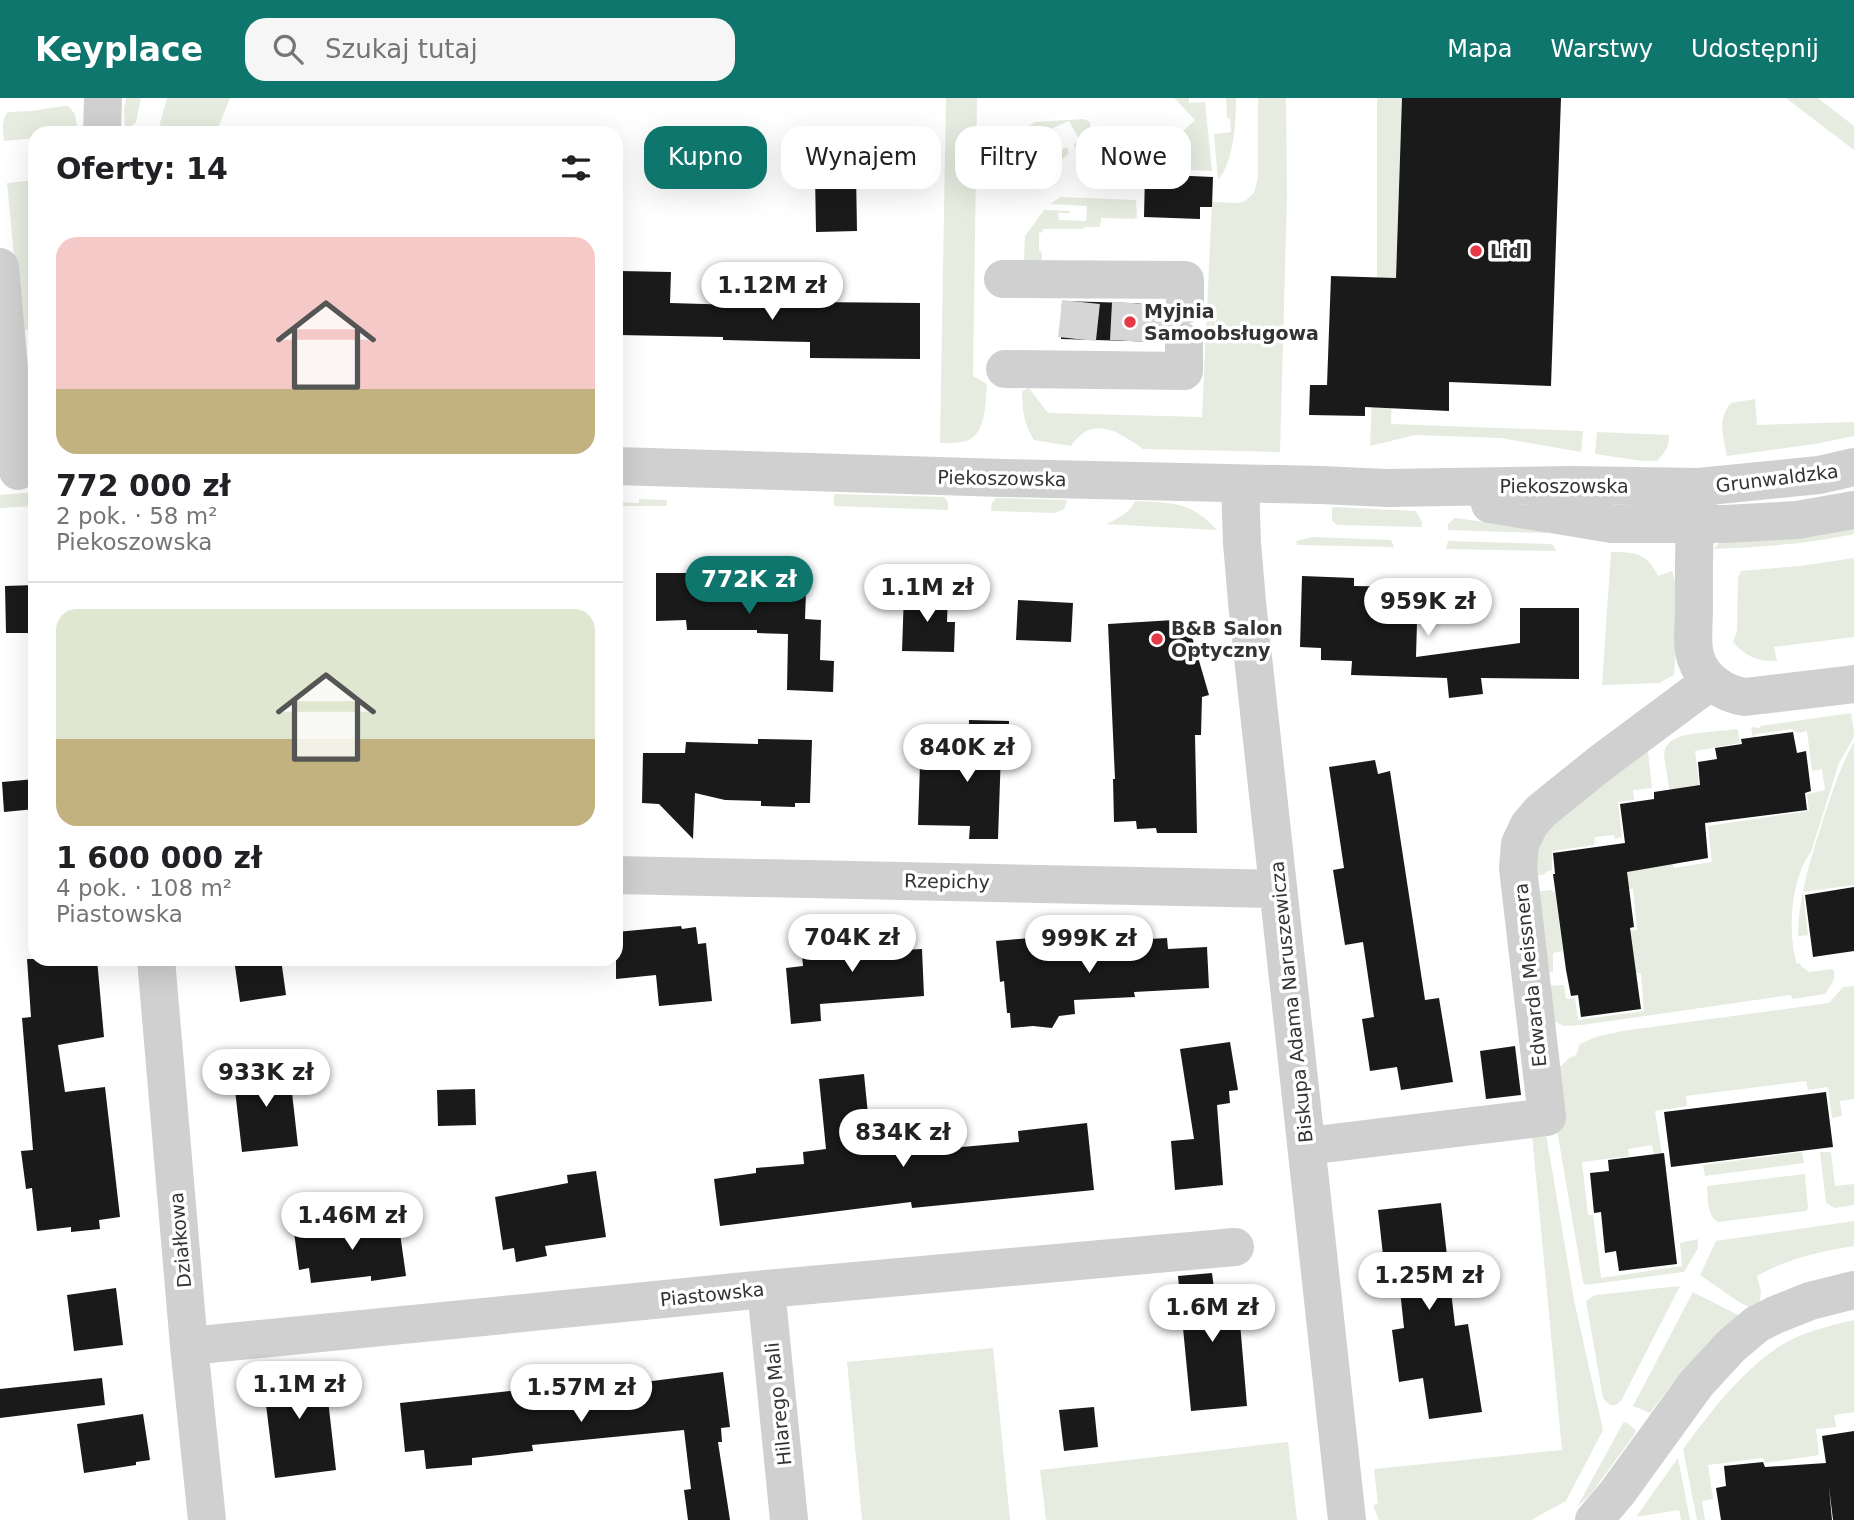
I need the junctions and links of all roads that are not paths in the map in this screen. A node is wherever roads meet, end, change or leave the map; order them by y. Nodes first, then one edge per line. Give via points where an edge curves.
1 (103, 98) edge
2 (102, 126) edge
3 (0, 267) edge
4 (1003, 279) dead end
5 (1126, 293) dead end
6 (1124, 354) dead end
7 (1005, 369) dead end
8 (623, 466) edge
9 (1854, 467) edge
10 (18, 471) edge
11 (1240, 484) junction
12 (1699, 487) junction
13 (1387, 488) junction
14 (1854, 510) edge
15 (1695, 524) junction
16 (1711, 681) junction
17 (1854, 684) edge
18 (623, 875) edge
19 (1278, 889) junction
20 (157, 966) edge
21 (1307, 1146) junction
22 (1236, 1247) dead end
23 (766, 1289) junction
24 (1854, 1290) edge
25 (189, 1346) junction
26 (206, 1520) edge
27 (789, 1520) edge
28 (1347, 1520) edge
29 (1594, 1520) edge

1 - 2 street
3 - 10 street
4 - 5 street
6 - 7 street
8 - 11 street, Piekoszowska
9 - 12 street, Grunwaldzka
11 - 13 street, Piekoszowska
11 - 19 street, Biskupa Adama Naruszewicza via 1247,602
12 - 13 street, Piekoszowska
12 - 15 street
13 - 15 street, Piekoszowska via 1612,524
14 - 15 street, Grunwaldzka via 1797,520
15 - 16 street via 1694,647
16 - 17 street via 1724,691 1745,697
16 - 21 street, Edwarda Meissnera via 1541,811 1520,844 1518,868 1546,1117
18 - 19 street, Rzepichy
19 - 21 street, Biskupa Adama Naruszewicza
20 - 25 street, Działkowa
21 - 28 street, Biskupa Adama Naruszewicza
22 - 23 street, Piastowska
23 - 25 street, Piastowska
23 - 27 street, Hilarego Mali
24 - 29 street via 1775,1315 1731,1346 1696,1384
25 - 26 street, Działkowa

